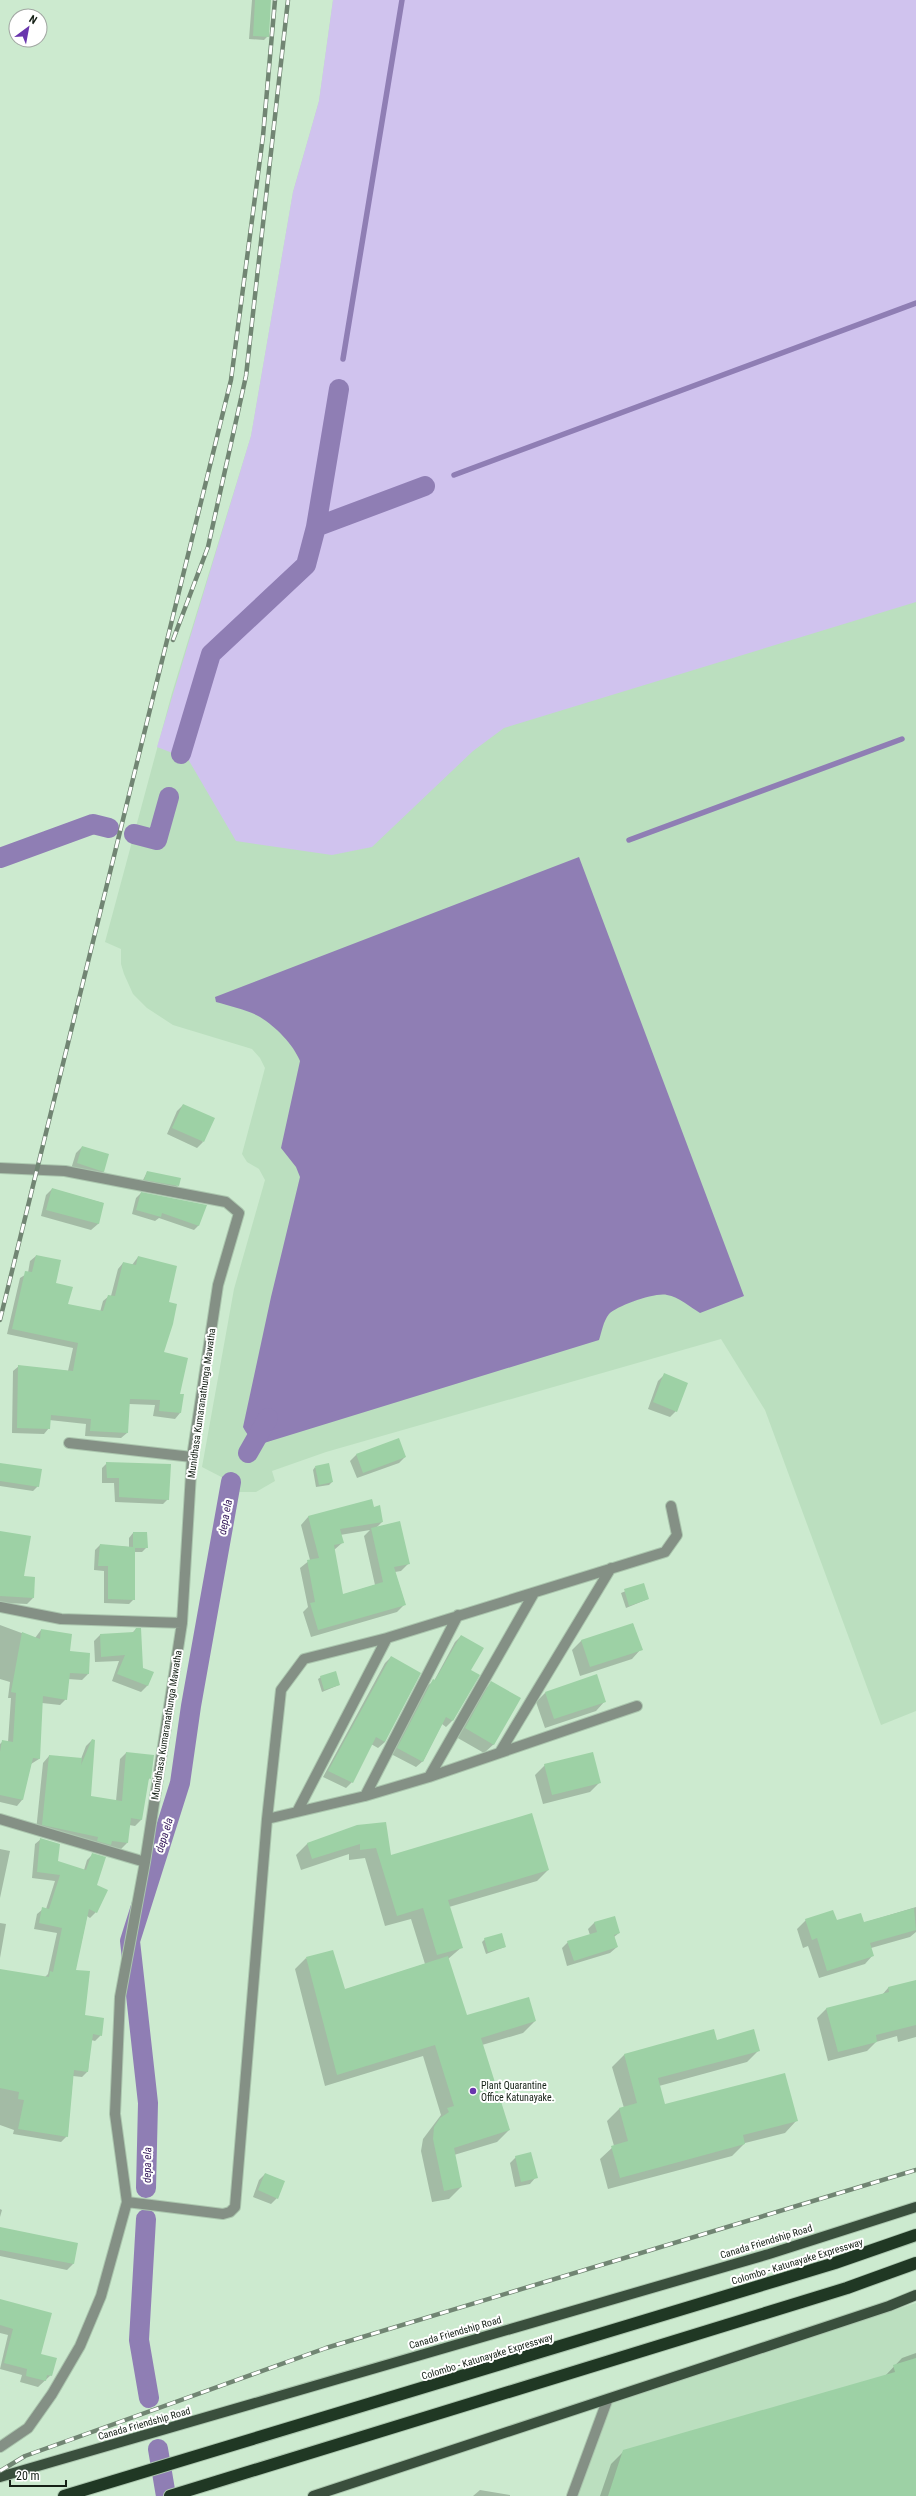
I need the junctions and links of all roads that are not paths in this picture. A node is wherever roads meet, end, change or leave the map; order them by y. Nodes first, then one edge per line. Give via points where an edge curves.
1 (0, 1168) edge
2 (69, 1443) dead end
3 (192, 1457) junction
4 (671, 1506) dead end
5 (611, 1568) junction
6 (534, 1593) junction
7 (0, 1607) edge
8 (458, 1615) junction
9 (182, 1623) junction
10 (388, 1638) junction
11 (637, 1706) dead end
12 (500, 1752) junction
13 (429, 1777) junction
14 (365, 1796) junction
15 (298, 1810) junction
16 (0, 1819) edge
17 (267, 1819) junction
18 (145, 1862) junction
19 (127, 2202) junction
20 (916, 2206) edge
21 (916, 2235) edge
22 (916, 2263) edge
23 (916, 2295) edge
24 (607, 2400) junction
25 (0, 2447) edge
26 (0, 2477) edge
27 (64, 2496) edge
28 (170, 2496) edge
29 (313, 2496) edge
30 (572, 2496) edge

1 - 3 street, Munidhasa Kumaranathunga Mawatha via 65,1171 226,1202 239,1213 218,1285
2 - 3 street
3 - 9 street, Munidhasa Kumaranathunga Mawatha
4 - 5 street via 677,1535 665,1552
5 - 6 street
5 - 12 street
6 - 8 street
6 - 13 street
7 - 9 street via 62,1619
8 - 10 street
8 - 14 street
9 - 18 street, Munidhasa Kumaranathunga Mawatha
10 - 15 street
10 - 17 street via 304,1659 281,1690
11 - 12 street
12 - 13 street
13 - 14 street
14 - 15 street
15 - 17 street
16 - 18 street
17 - 19 street via 234,2207 230,2212 223,2214
18 - 19 street, Munidhasa Kumaranathunga Mawatha via 120,1997 115,2114
19 - 25 street, Munidhasa Kumaranathunga Mawatha via 101,2296 80,2346 52,2394 28,2428
20 - 26 main road, Canada Friendship Road via 769,2254
21 - 27 highway, Colombo - Katunayake Expressway via 835,2263
22 - 28 highway via 847,2288
23 - 24 main road
24 - 29 main road
24 - 30 street

